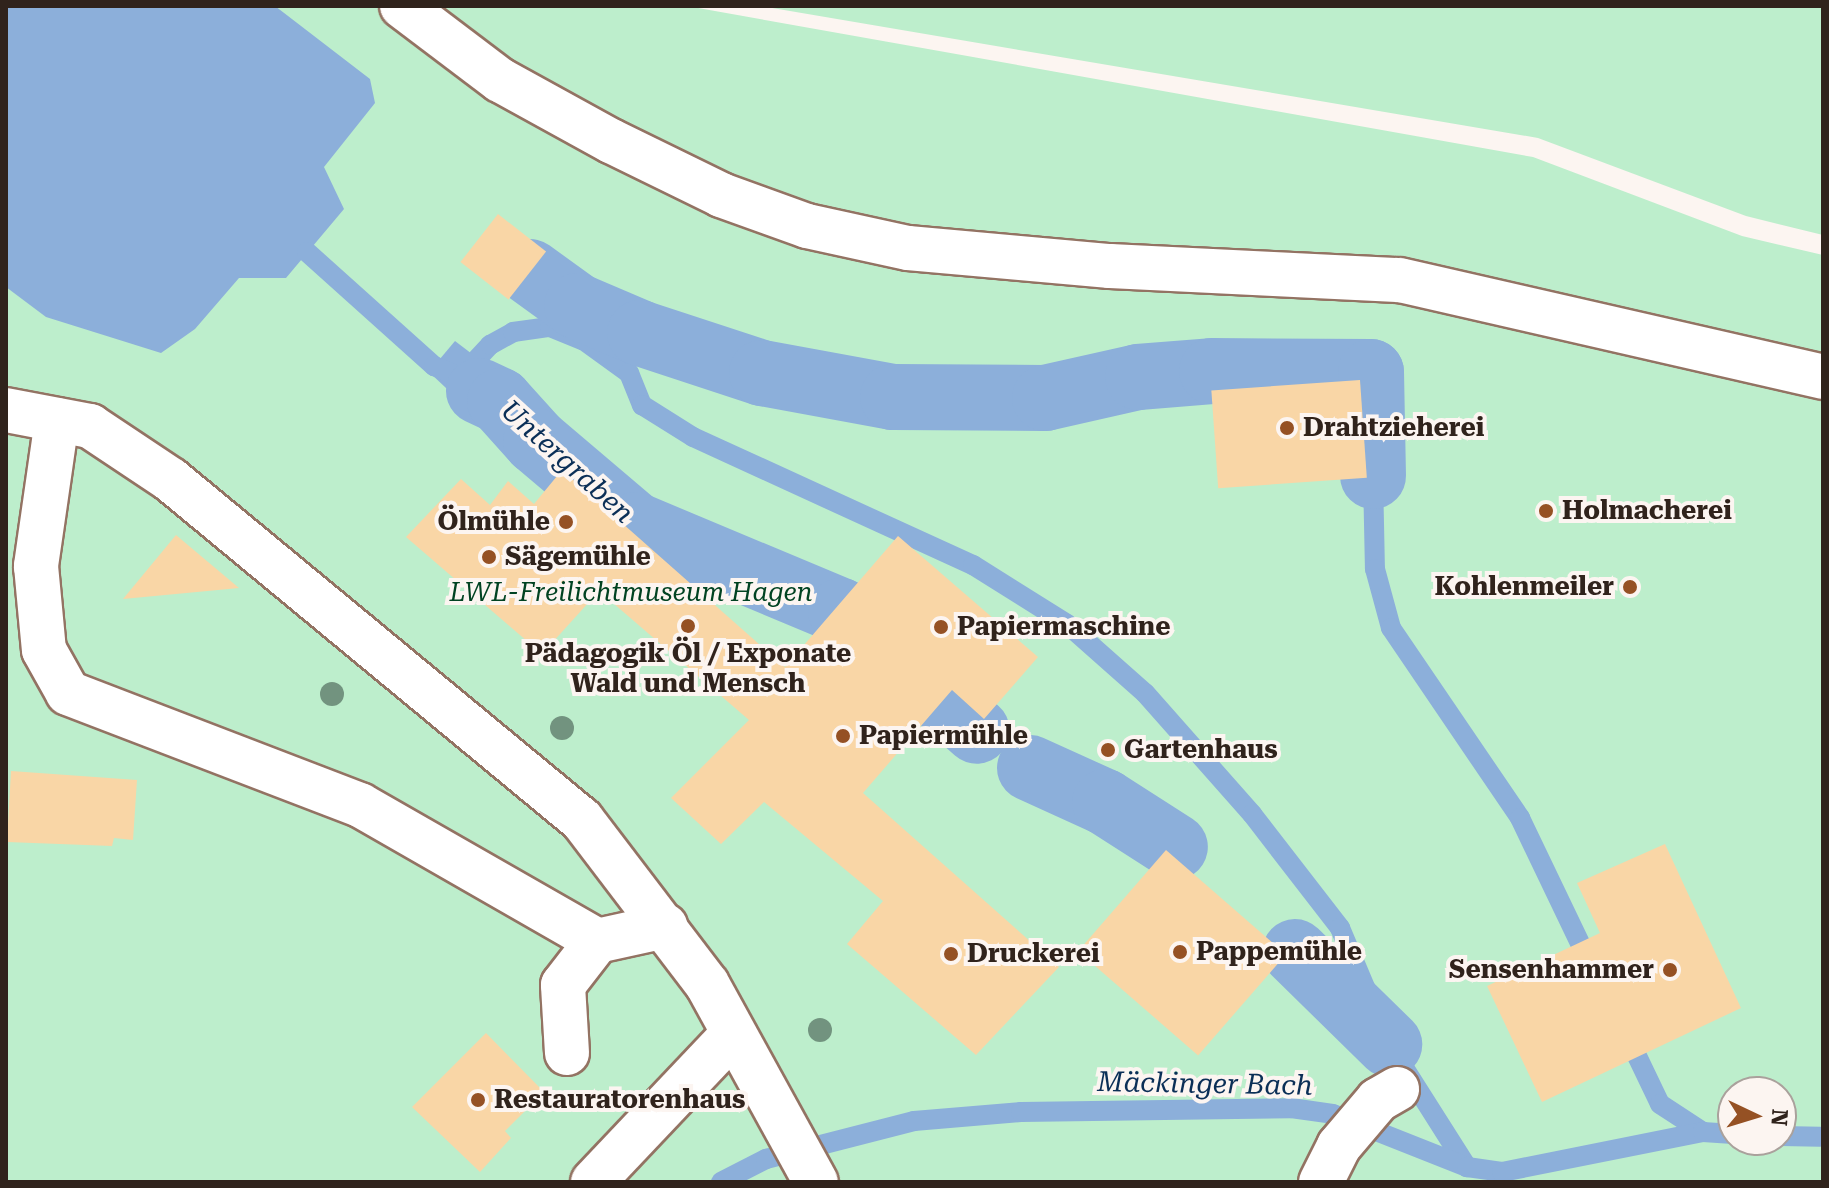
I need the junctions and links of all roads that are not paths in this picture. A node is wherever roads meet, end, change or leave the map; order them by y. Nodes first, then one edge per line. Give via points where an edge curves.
1 (402, 6) edge
2 (1823, 377) edge
3 (6, 410) edge
4 (57, 420) junction
5 (665, 926) junction
6 (597, 941) junction
7 (733, 1034) junction
8 (567, 1053) dead end
9 (1387, 1094) dead end
10 (1330, 1164) edge
11 (815, 1181) edge
12 (593, 1182) edge

1 - 2 lane via 500,80 611,141 721,195 807,226 908,248 1110,266 1400,280
3 - 4 lane
4 - 5 lane via 90,426 171,480 561,802 582,820
4 - 6 lane via 36,566 44,650 68,693 360,805
5 - 6 lane
5 - 7 lane
6 - 8 lane via 563,985
7 - 11 lane
7 - 12 lane
9 - 10 lane

